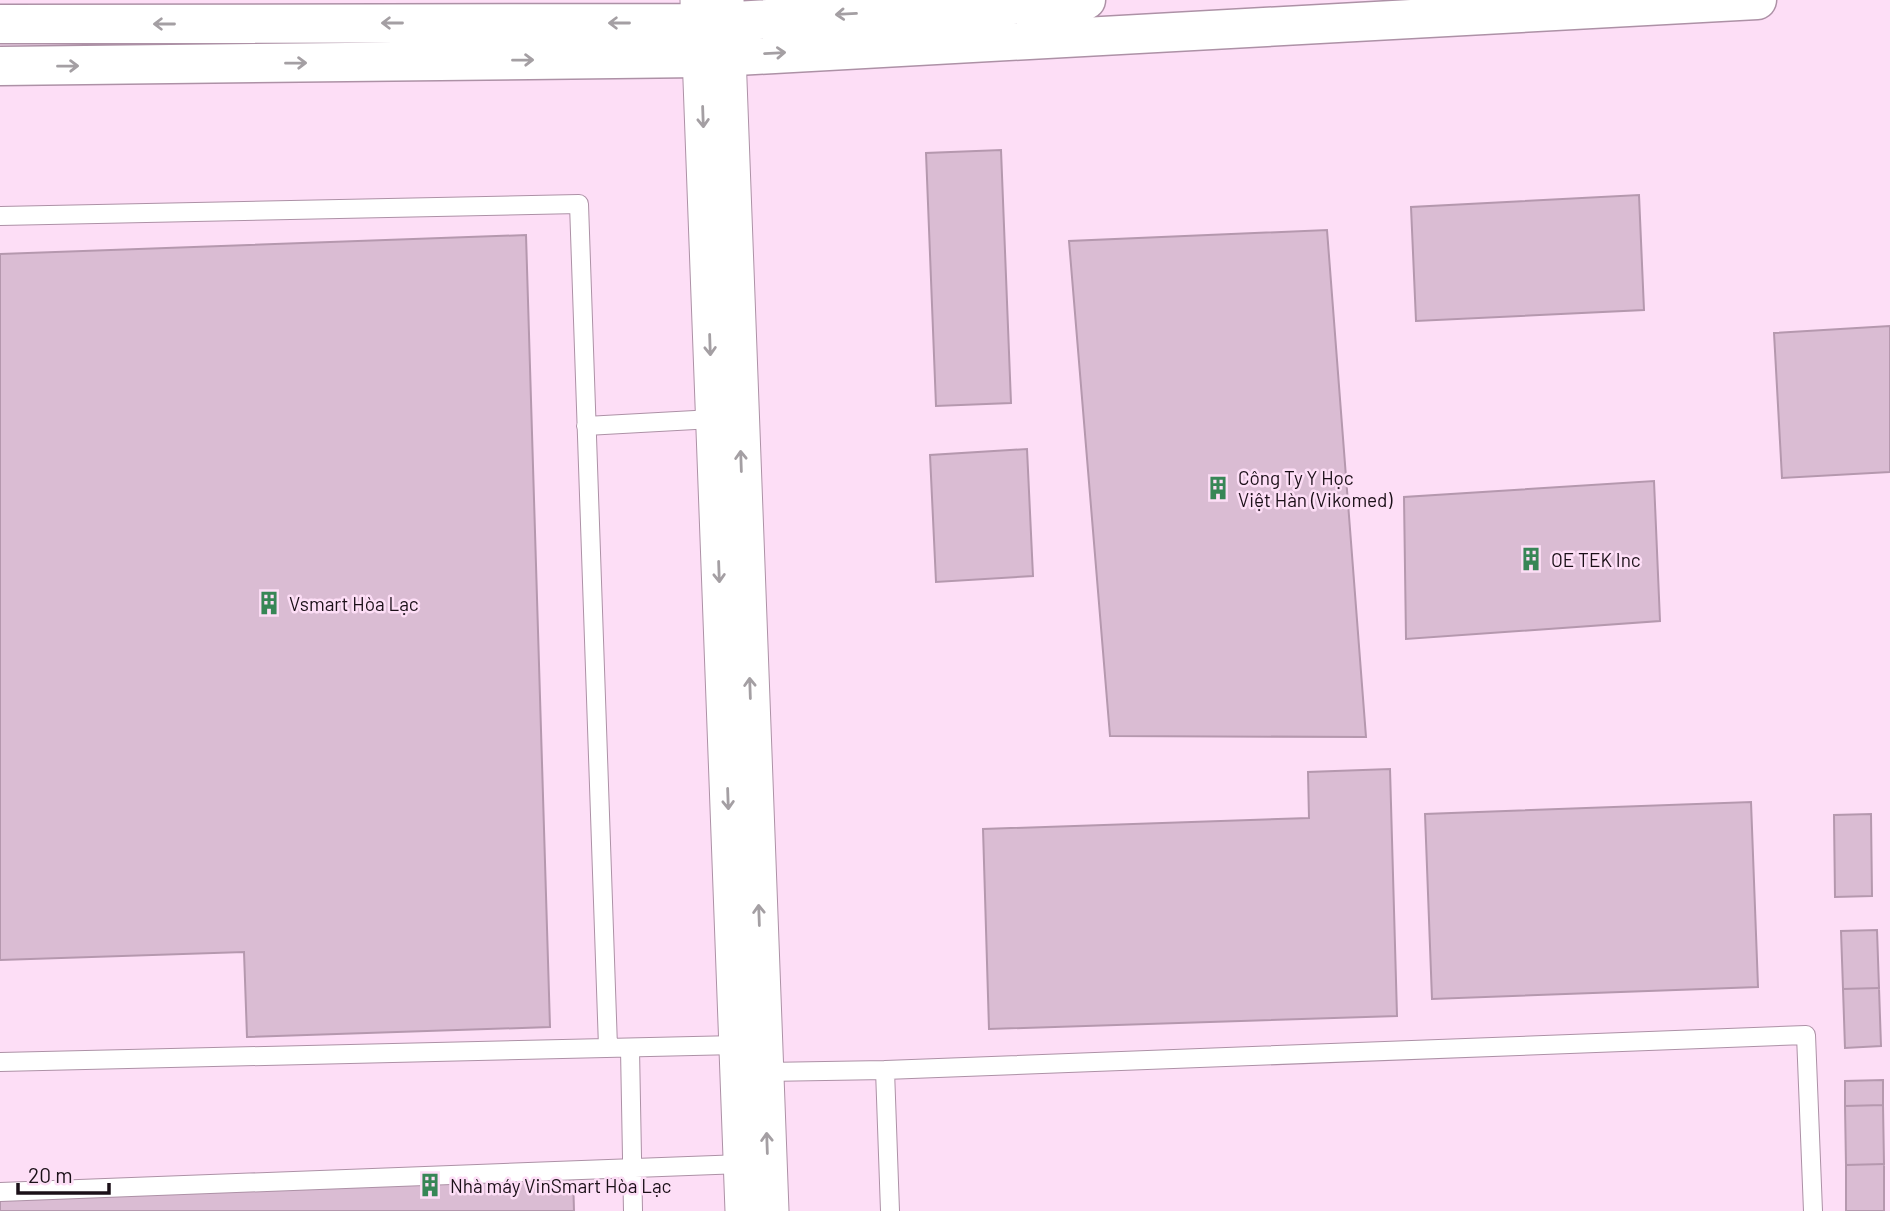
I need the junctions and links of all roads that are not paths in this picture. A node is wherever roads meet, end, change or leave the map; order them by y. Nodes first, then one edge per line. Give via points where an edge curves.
1 (1086, 0) edge
2 (1757, 0) edge
3 (0, 24) edge
4 (713, 26) edge
5 (0, 66) edge
6 (0, 216) edge
7 (713, 419) junction
8 (586, 426) junction
9 (737, 1045) junction
10 (608, 1047) junction
11 (630, 1049) junction
12 (0, 1062) edge
13 (885, 1070) junction
14 (765, 1072) junction
15 (742, 1164) junction
16 (632, 1167) junction
17 (0, 1192) edge
18 (634, 1211) edge
19 (744, 1211) edge
20 (770, 1211) edge
21 (890, 1211) edge
22 (1813, 1211) edge

1 -> 4 street
4 -> 2 street
4 -> 3 street
5 -> 4 street
4 -> 7 street
14 -> 4 street
6 - 8 lane via 579,204
7 - 8 lane
7 -> 9 street
8 - 10 lane
9 - 11 lane
9 - 15 street
10 - 11 lane
10 - 12 lane
11 - 16 lane
13 - 14 lane
13 - 21 lane
13 - 22 lane via 1806,1035
20 -> 14 street
15 - 16 lane
15 - 19 street
16 - 17 lane
16 - 18 lane

